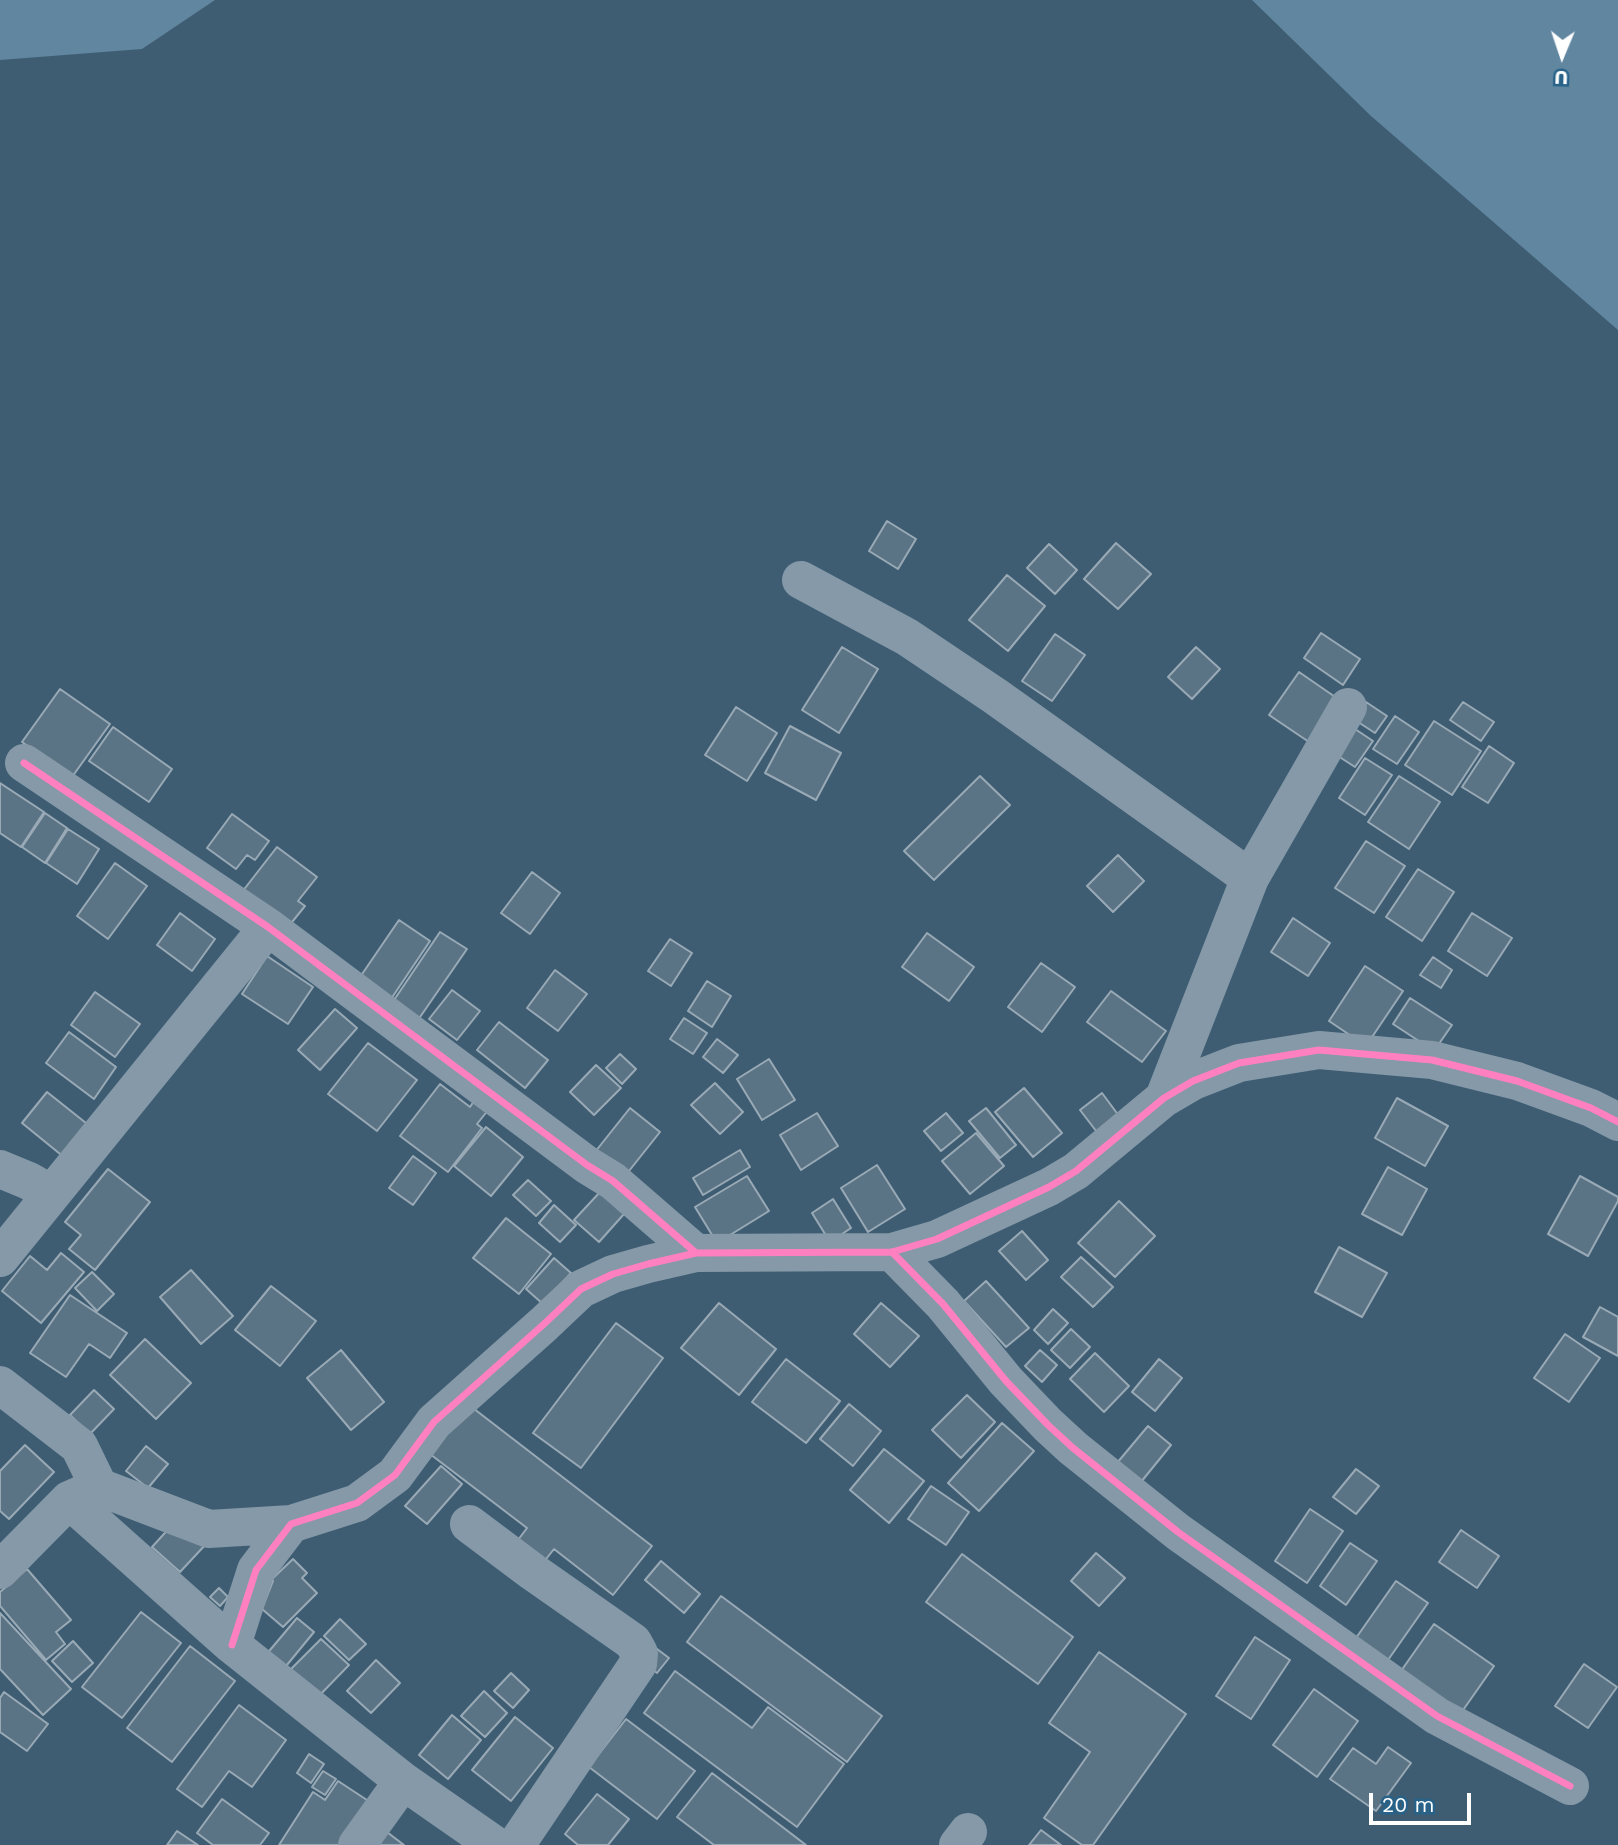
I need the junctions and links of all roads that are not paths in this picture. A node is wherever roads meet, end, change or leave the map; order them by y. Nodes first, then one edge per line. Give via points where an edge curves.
1 (801, 580) dead end
2 (1348, 707) dead end
3 (24, 763) dead end
4 (1250, 878) junction
5 (268, 927) junction
6 (1164, 1098) junction
7 (1618, 1122) edge
8 (0, 1170) edge
9 (52, 1194) junction
10 (892, 1252) junction
11 (696, 1253) junction
12 (0, 1258) edge
13 (0, 1385) edge
14 (84, 1493) junction
15 (291, 1524) junction
16 (469, 1524) dead end
17 (0, 1570) edge
18 (232, 1645) junction
19 (403, 1781) junction
20 (1570, 1786) dead end
21 (357, 1845) edge
22 (495, 1845) edge
23 (516, 1845) edge

1 - 4 street via 907,637
2 - 4 street
3 - 5 street
4 - 6 street
5 - 9 street
5 - 11 street via 613,1181
6 - 7 street via 1239,1063 1319,1050 1432,1060 1517,1081
6 - 10 street via 1076,1171 1049,1187 937,1239
8 - 9 street
9 - 12 street
10 - 11 street
10 - 20 street via 1048,1425 1178,1532 1437,1716
11 - 15 street via 613,1274 581,1289 434,1422 395,1475 357,1503
13 - 14 street via 79,1446
14 - 15 street via 209,1529
14 - 17 street
14 - 18 street
15 - 18 street via 256,1570
16 - 23 street via 633,1642 639,1653 638,1664
18 - 19 street
19 - 21 street
19 - 22 street

